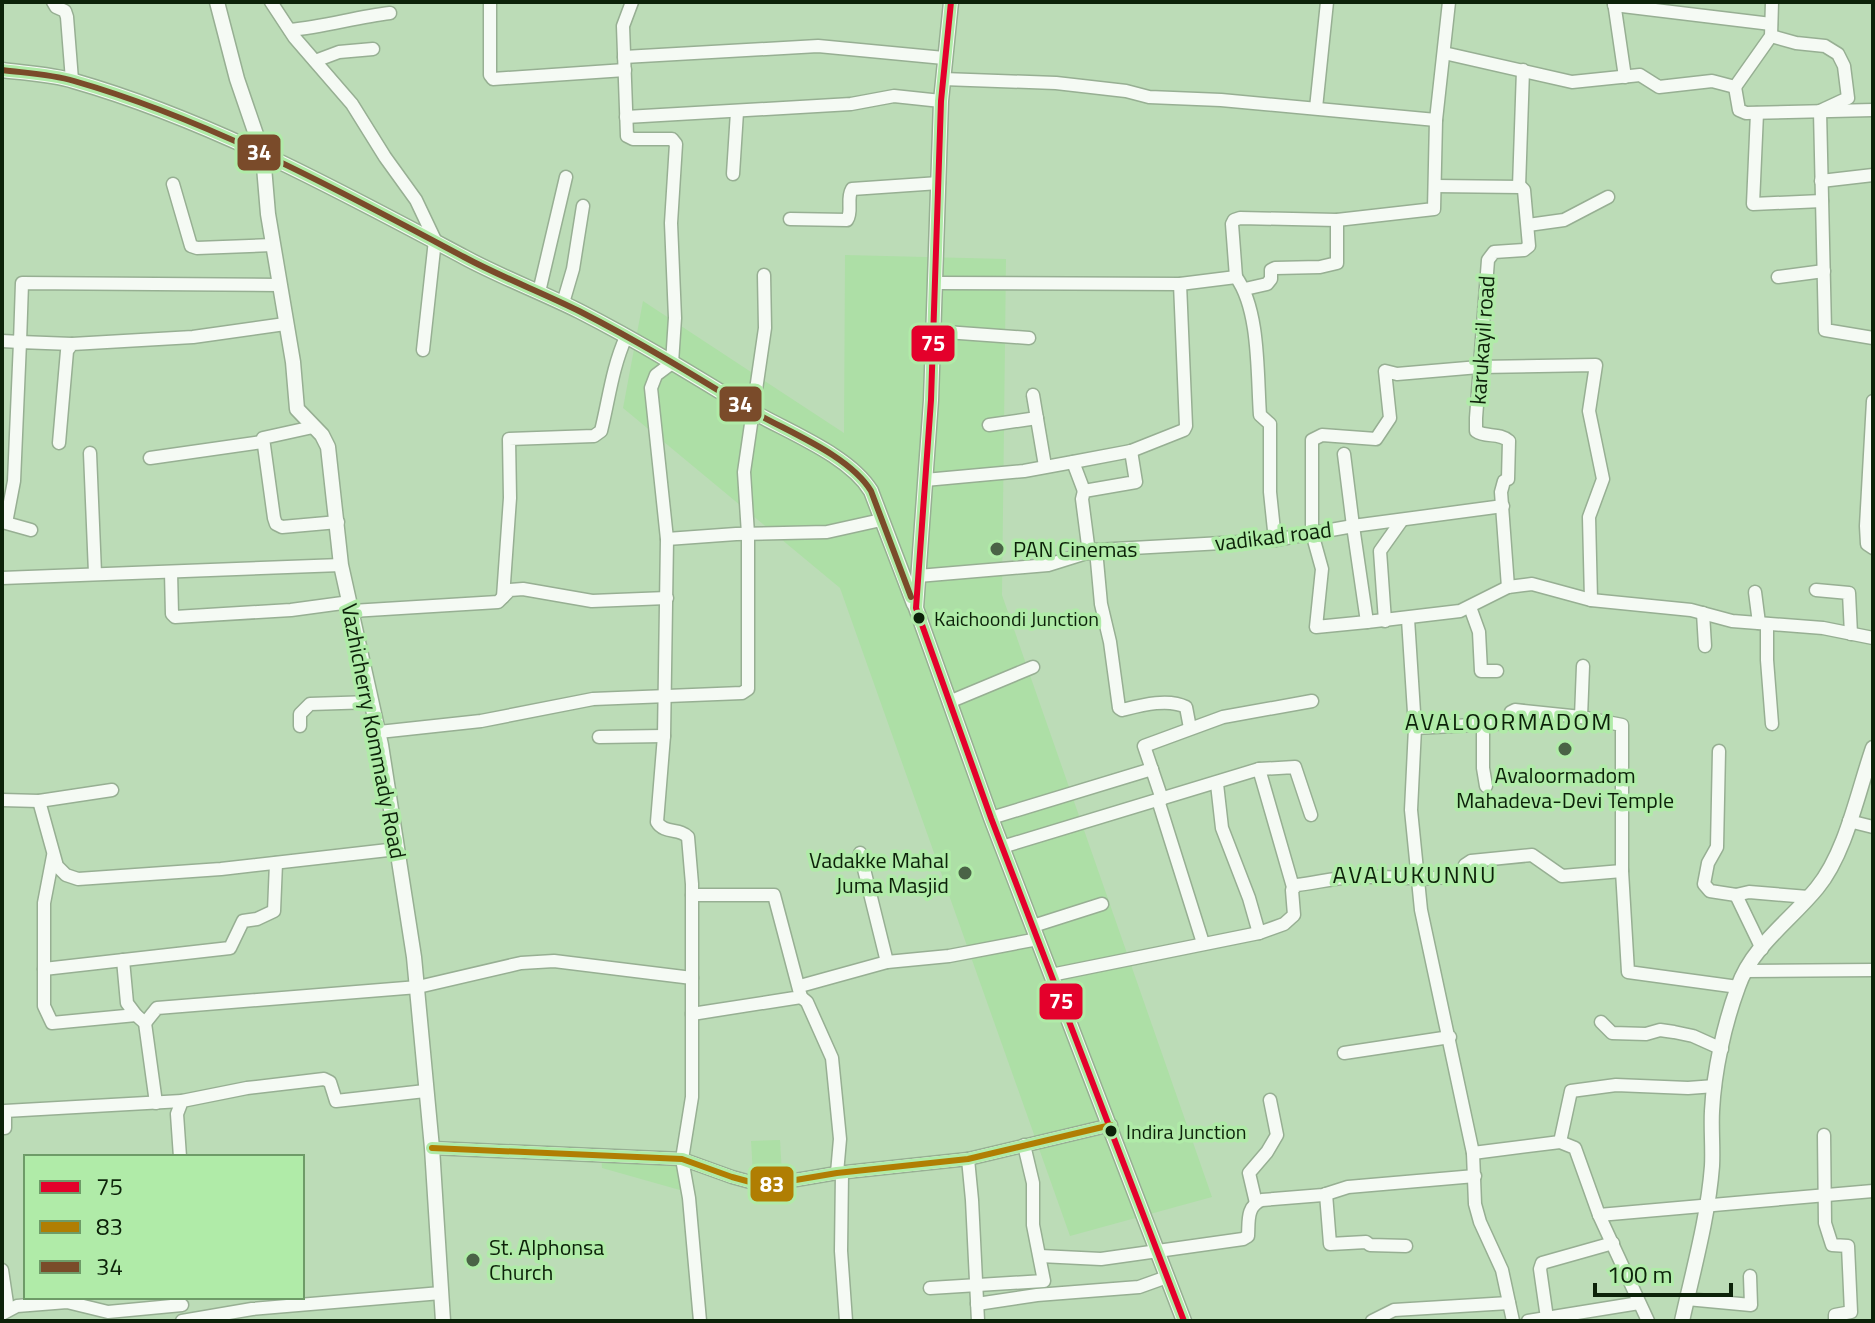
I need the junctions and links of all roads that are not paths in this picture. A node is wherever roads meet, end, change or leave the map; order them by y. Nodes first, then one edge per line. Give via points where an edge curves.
1 (53, 2) edge
2 (217, 2) edge
3 (271, 2) edge
4 (490, 2) edge
5 (632, 2) edge
6 (951, 2) edge
7 (1327, 2) edge
8 (1449, 2) edge
9 (1772, 2) edge
10 (1614, 3) edge
11 (390, 13) dead end
12 (290, 30) junction
13 (1771, 30) junction
14 (373, 49) dead end
15 (1444, 53) junction
16 (944, 58) junction
17 (315, 61) junction
18 (624, 63) junction
19 (2, 70) edge
20 (1523, 70) junction
21 (1625, 77) junction
22 (943, 79) junction
23 (72, 80) junction
24 (1735, 87) junction
25 (941, 101) junction
26 (1316, 108) junction
27 (1873, 110) edge
28 (1820, 111) junction
29 (737, 112) junction
30 (1757, 113) junction
31 (626, 117) junction
32 (1436, 120) junction
33 (263, 155) junction
34 (733, 174) dead end
35 (1873, 175) edge
36 (566, 177) dead end
37 (1821, 181) junction
38 (939, 183) junction
39 (173, 184) dead end
40 (1435, 186) junction
41 (1519, 187) junction
42 (1608, 197) dead end
43 (1822, 201) junction
44 (583, 206) dead end
45 (790, 219) dead end
46 (1337, 220) junction
47 (1528, 225) junction
48 (435, 240) junction
49 (272, 245) junction
50 (1824, 271) junction
51 (764, 275) dead end
52 (1236, 277) junction
53 (1778, 277) dead end
54 (936, 283) junction
55 (1180, 284) junction
56 (279, 285) junction
57 (1245, 289) junction
58 (539, 292) junction
59 (563, 303) junction
60 (285, 324) junction
61 (932, 331) junction
62 (626, 337) junction
63 (1029, 338) dead end
64 (1873, 338) edge
65 (2, 341) edge
66 (20, 342) junction
67 (72, 344) junction
68 (423, 350) dead end
69 (672, 363) junction
70 (1479, 367) junction
71 (1033, 395) dead end
72 (1873, 401) edge
73 (754, 412) junction
74 (1037, 418) junction
75 (989, 425) dead end
76 (313, 427) junction
77 (262, 442) junction
78 (59, 443) dead end
79 (1131, 451) junction
80 (90, 453) dead end
81 (1871, 453) edge
82 (1344, 454) dead end
83 (150, 458) dead end
84 (1073, 462) junction
85 (1045, 466) junction
86 (925, 480) junction
87 (1084, 491) junction
88 (1503, 506) junction
89 (881, 520) junction
90 (1402, 520) junction
91 (338, 522) junction
92 (1353, 526) junction
93 (31, 530) dead end
94 (1312, 533) junction
95 (748, 534) junction
96 (667, 539) junction
97 (1275, 540) junction
98 (1873, 548) edge
99 (1092, 552) junction
100 (341, 565) junction
101 (171, 572) junction
102 (95, 573) junction
103 (918, 576) junction
104 (2, 578) edge
105 (1508, 587) junction
106 (1816, 590) dead end
107 (1755, 592) dead end
108 (503, 597) junction
109 (667, 598) junction
110 (1591, 600) junction
111 (351, 606) junction
112 (1470, 607) junction
113 (916, 608) junction
114 (1703, 613) junction
115 (1408, 619) junction
116 (1385, 621) junction
117 (1367, 622) junction
118 (1763, 624) junction
119 (1851, 634) junction
120 (1873, 638) edge
121 (1705, 646) dead end
122 (1583, 666) dead end
123 (1033, 667) dead end
124 (1497, 671) dead end
125 (665, 695) junction
126 (1312, 701) dead end
127 (372, 702) junction
128 (949, 702) junction
129 (1581, 717) junction
130 (1772, 724) dead end
131 (300, 726) dead end
132 (1483, 726) junction
133 (1190, 728) junction
134 (1415, 728) junction
135 (379, 732) junction
136 (664, 736) junction
137 (599, 737) dead end
138 (1873, 748) edge
139 (1719, 751) dead end
140 (1152, 769) junction
141 (1259, 769) junction
142 (1217, 784) junction
143 (1486, 786) dead end
144 (112, 790) dead end
145 (1160, 799) junction
146 (2, 800) edge
147 (39, 801) junction
148 (1311, 815) dead end
149 (991, 818) junction
150 (1849, 821) junction
151 (1873, 827) edge
152 (1002, 847) junction
153 (397, 849) junction
154 (860, 853) dead end
155 (53, 856) junction
156 (276, 863) junction
157 (1622, 871) junction
158 (1416, 877) junction
159 (1293, 887) junction
160 (692, 895) junction
161 (1736, 895) junction
162 (1808, 897) junction
163 (1102, 904) dead end
164 (1035, 932) junction
165 (1259, 933) junction
166 (1203, 943) junction
167 (1762, 949) junction
168 (123, 960) junction
169 (887, 962) junction
170 (44, 969) junction
171 (1873, 970) edge
172 (1745, 971) junction
173 (1051, 975) junction
174 (692, 978) junction
175 (418, 987) junction
176 (1738, 987) junction
177 (801, 992) junction
178 (692, 1014) junction
179 (140, 1019) junction
180 (1601, 1022) dead end
181 (1450, 1037) junction
182 (1722, 1049) junction
183 (1344, 1053) dead end
184 (1715, 1086) junction
185 (425, 1091) junction
186 (1270, 1100) dead end
187 (182, 1101) junction
188 (156, 1103) junction
189 (1111, 1125) junction
190 (2, 1128) edge
191 (1824, 1135) dead end
192 (1560, 1142) junction
193 (1024, 1145) junction
194 (432, 1148) junction
195 (1473, 1153) junction
196 (180, 1155) edge
197 (682, 1159) junction
198 (968, 1159) junction
199 (840, 1173) junction
200 (1475, 1176) junction
201 (1873, 1191) edge
202 (1326, 1194) junction
203 (1824, 1196) junction
204 (1256, 1203) junction
205 (1705, 1206) junction
206 (1599, 1215) junction
207 (1613, 1243) junction
208 (1406, 1246) dead end
209 (1156, 1250) junction
210 (1040, 1256) junction
211 (2, 1270) edge
212 (1750, 1276) dead end
213 (1167, 1277) junction
214 (976, 1286) junction
215 (930, 1288) dead end
216 (441, 1293) junction
217 (1687, 1299) junction
218 (182, 1301) edge
219 (1509, 1303) junction
220 (1639, 1303) junction
221 (977, 1304) junction
222 (309, 1306) junction
223 (5, 1312) edge
224 (1547, 1318) junction
225 (313, 1321) edge
226 (443, 1321) edge
227 (700, 1321) edge
228 (846, 1321) edge
229 (978, 1321) edge
230 (1184, 1321) edge
231 (1372, 1321) edge
232 (1513, 1321) edge
233 (1528, 1321) edge
234 (1648, 1321) edge
235 (1682, 1321) edge
236 (1835, 1321) edge

1 - 23 street via 67,17
2 - 33 main road, Vazhicherry Kommady Road
3 - 12 street
4 - 18 street via 493,79
5 - 18 street via 623,26
6 - 16 main road
7 - 26 street
8 - 15 street
9 - 13 street
10 - 13 street
10 - 21 street
11 - 12 street
12 - 17 street
13 - 24 street
13 - 28 street via 1838,54 1848,98
14 - 17 street
15 - 20 street
15 - 32 street
16 - 18 street via 818,46
16 - 22 main road
17 - 48 street via 352,104 416,200
18 - 31 street
19 - 23 main road
20 - 21 street via 1572,82
20 - 41 street
21 - 24 street via 1640,75 1667,88 1712,81
22 - 25 main road
22 - 26 street via 1043,82 1149,97
23 - 33 main road
24 - 30 street via 1739,110
25 - 29 street via 894,96
25 - 38 main road
26 - 32 street
27 - 28 street
28 - 30 street
28 - 37 street
29 - 31 street
29 - 34 street
30 - 43 street via 1753,204
31 - 69 street via 629,138 672,139 676,144
32 - 40 street
33 - 48 main road
33 - 49 main road, Vazhicherry Kommady Road
35 - 37 street
36 - 58 street
37 - 43 street
38 - 45 street via 852,189 847,220
38 - 54 main road
39 - 49 street via 191,246
40 - 41 street
40 - 46 street via 1434,209 1427,212
41 - 47 street via 1524,190
42 - 47 street via 1564,220
43 - 50 street
44 - 59 street
46 - 52 street via 1234,220
46 - 57 street via 1337,263 1275,268 1267,284
47 - 70 street, karukayil road via 1527,249 1494,252 1488,260
48 - 58 main road
48 - 68 street
49 - 56 main road, Vazhicherry Kommady Road
50 - 53 street
50 - 64 street via 1825,330
51 - 73 street via 765,328
52 - 55 street
52 - 57 street
54 - 55 street
54 - 61 main road
55 - 79 street via 1186,426
56 - 60 main road, Vazhicherry Kommady Road
56 - 66 street via 22,283
57 - 97 street via 1255,338 1260,415 1270,424
58 - 59 main road
59 - 62 main road
60 - 67 street via 193,337
60 - 76 main road, Vazhicherry Kommady Road via 297,409
61 - 63 street
61 - 86 main road
62 - 69 main road
62 - 108 street via 614,363 601,431 594,436 509,439
65 - 66 street
66 - 67 street
66 - 93 street via 14,481 6,523
67 - 78 street via 67,351
69 - 73 main road
69 - 96 street via 656,375 651,388
70 - 88 street, karukayil road via 1476,431 1509,441
70 - 94 street via 1385,371 1390,418 1376,439 1322,435 1312,440
70 - 110 street via 1596,365 1589,411 1603,479 1589,517
71 - 74 street
72 - 81 street
73 - 89 main road via 862,478
73 - 95 street via 744,472
74 - 75 street
74 - 85 street
76 - 77 street via 267,435
76 - 91 main road, Vazhicherry Kommady Road via 328,447
77 - 83 street
77 - 91 street via 278,526
79 - 84 street
79 - 87 street via 1136,482
80 - 102 street
81 - 98 street via 1866,526 1867,544
82 - 92 street
84 - 85 street
84 - 87 street
85 - 86 street
86 - 103 main road
87 - 99 street
88 - 90 street
88 - 105 street, karukayil road
89 - 95 street via 827,532
89 - 113 main road
90 - 92 street
90 - 116 street via 1380,551
91 - 100 main road, Vazhicherry Kommady Road
92 - 94 street, vadikad road
92 - 117 street, vadikad road
94 - 97 street, vadikad road
94 - 117 street via 1322,569 1316,627
95 - 96 street
95 - 125 street via 748,689
96 - 109 street
97 - 99 street, vadikad road
99 - 103 street, vadikad road via 1048,565
99 - 133 street via 1119,708 1181,704
100 - 101 street
100 - 111 main road, Vazhicherry Kommady Road
101 - 102 street
101 - 111 street via 175,617
102 - 104 street
103 - 113 main road
105 - 110 street via 1532,584
105 - 112 street
106 - 119 street via 1849,593
107 - 118 street
108 - 109 street via 523,589 592,601
108 - 111 street via 455,606
109 - 125 street
110 - 114 street
111 - 127 main road, Vazhicherry Kommady Road
112 - 115 street
112 - 124 street via 1479,632 1481,671
113 - 128 main road
114 - 118 street
114 - 121 street
115 - 116 street
115 - 134 street
116 - 117 street
118 - 119 street
118 - 130 street
119 - 120 street
122 - 129 street
123 - 128 street
125 - 135 street via 593,699 481,721
125 - 136 street
126 - 133 street
127 - 131 street via 310,704 302,709
127 - 135 main road, Vazhicherry Kommady Road
128 - 149 main road
129 - 132 street via 1515,710 1511,723
129 - 157 street via 1622,725
132 - 134 street
132 - 143 street
133 - 140 street via 1144,746
134 - 158 street via 1411,810
135 - 153 main road, Vazhicherry Kommady Road
136 - 137 street
136 - 160 street via 657,822 662,829 688,837
138 - 150 main road
139 - 161 street via 1717,847 1704,884 1710,891
140 - 145 street
140 - 149 street
141 - 142 street
141 - 148 street via 1295,767
141 - 159 street
142 - 145 street
142 - 165 street via 1223,832
144 - 147 street
145 - 152 street
145 - 166 street
146 - 147 street
147 - 155 street
149 - 152 main road
150 - 151 street
150 - 162 main road via 1831,867
152 - 164 main road
153 - 156 street
153 - 175 main road, Vazhicherry Kommady Road
154 - 169 street
155 - 156 street via 66,875 78,879
155 - 170 street via 44,903
156 - 168 street via 274,911 243,921 230,948
157 - 158 street via 1562,876 1532,855 1471,861 1460,875 1439,880
157 - 176 street via 1628,972
158 - 159 street via 1353,877
158 - 181 street
159 - 165 street via 1291,919
160 - 174 street
160 - 177 street via 774,895
161 - 162 street
161 - 167 street
162 - 167 main road
163 - 164 street
164 - 169 street via 949,956
164 - 173 main road
165 - 166 street
166 - 173 street
167 - 172 main road
168 - 170 street
168 - 179 street via 127,1003
169 - 177 street
170 - 179 street via 44,1006 52,1023
171 - 172 street
172 - 176 main road
173 - 189 main road
174 - 175 street via 554,961 521,963
174 - 178 street
175 - 179 street via 157,1008
175 - 185 main road, Vazhicherry Kommady Road
176 - 182 main road
177 - 178 street
177 - 199 street via 832,1058
178 - 197 street via 692,1097
179 - 188 street
180 - 182 street via 1612,1033 1674,1032
181 - 183 street
181 - 195 street
182 - 184 main road
184 - 192 street via 1616,1085 1571,1091
184 - 205 main road
185 - 187 street via 336,1101 324,1079
185 - 194 main road, Vazhicherry Kommady Road
186 - 204 street via 1277,1135 1249,1173
187 - 188 street
187 - 196 street via 177,1114
188 - 190 street via 5,1111
189 - 193 street
189 - 209 main road
191 - 203 street
192 - 195 street
192 - 206 street via 1575,1148
193 - 198 street
193 - 210 street
194 - 197 street
194 - 216 main road, Vazhicherry Kommady Road
195 - 200 street
197 - 199 street via 754,1183
197 - 227 street
198 - 199 street
198 - 214 street
199 - 228 street
200 - 202 street via 1348,1187
200 - 219 street via 1478,1213 1502,1270
201 - 203 street
202 - 204 street
202 - 208 street via 1330,1244
203 - 205 street
203 - 236 street via 1832,1245 1848,1246 1851,1312 1835,1315
204 - 209 street via 1250,1209 1246,1238
205 - 206 street
205 - 217 main road
206 - 207 street
207 - 220 street
207 - 224 street via 1542,1263
209 - 210 street via 1101,1259
209 - 213 main road
210 - 214 street via 1044,1281
211 - 223 street
212 - 217 street via 1751,1305
213 - 221 street via 1139,1287
213 - 230 main road
214 - 215 street
214 - 221 street
216 - 222 street
216 - 226 main road, Vazhicherry Kommady Road
217 - 235 main road
218 - 222 street via 182,1321
218 - 223 street via 108,1312 67,1302 17,1306
219 - 231 street via 1394,1310
219 - 232 street
220 - 224 street
220 - 234 street
221 - 229 street
222 - 225 street
224 - 233 street

